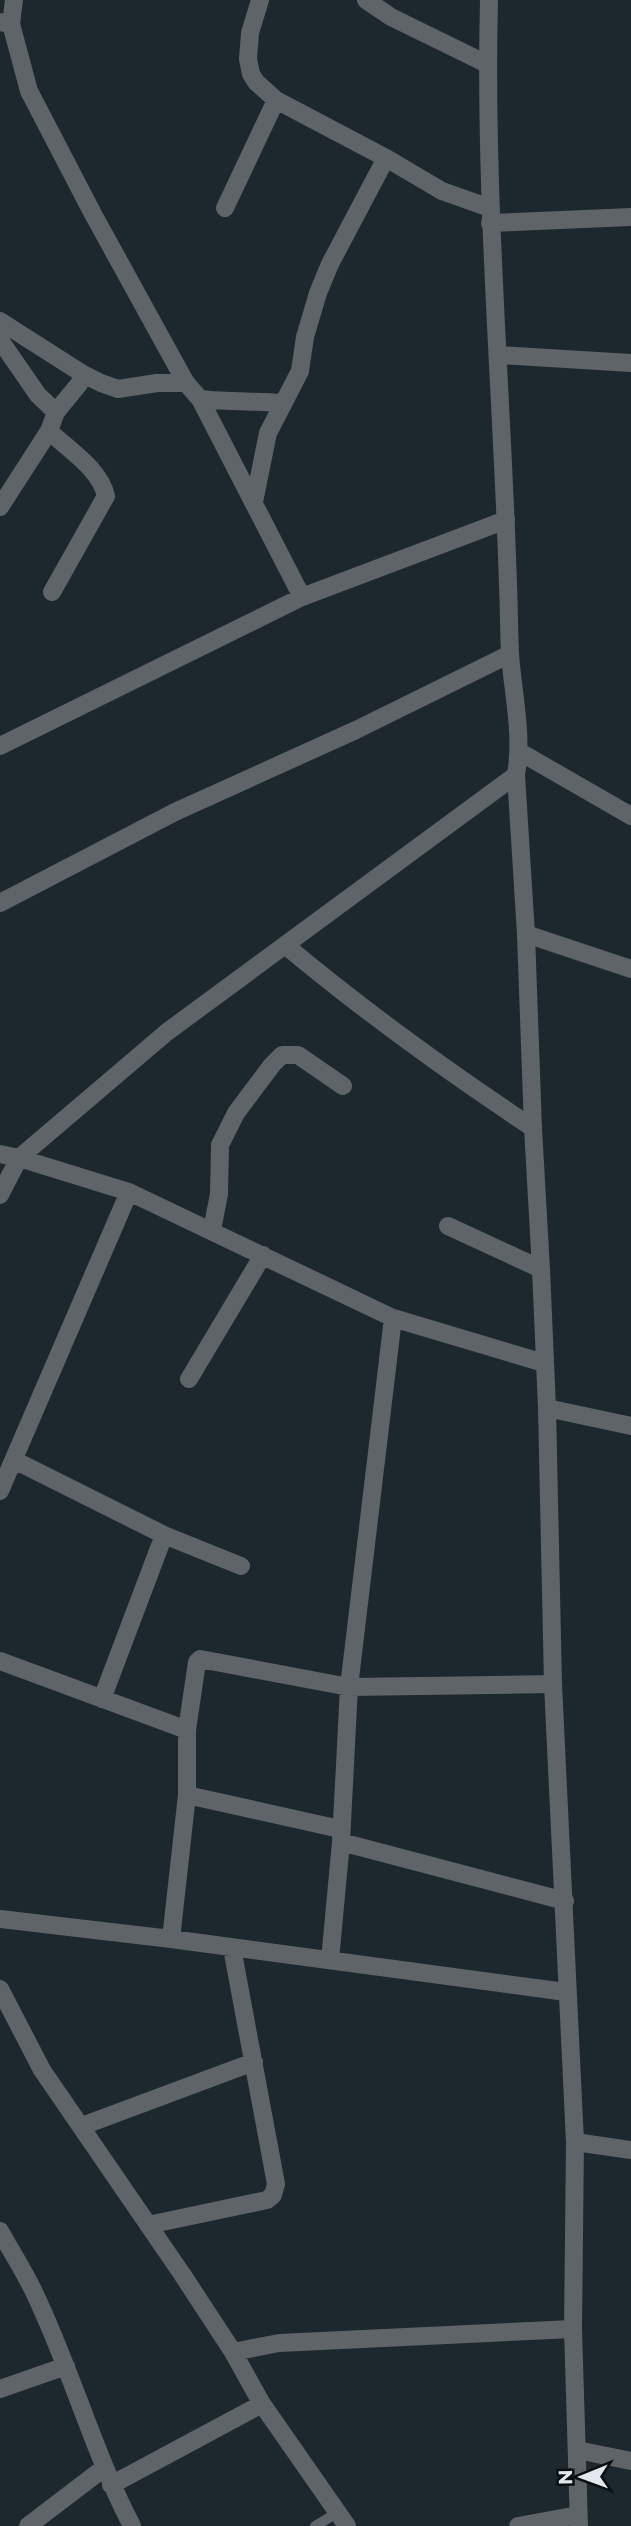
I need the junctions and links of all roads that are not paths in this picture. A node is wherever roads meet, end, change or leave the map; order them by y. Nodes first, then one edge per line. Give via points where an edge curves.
1 (14, 0) edge
2 (260, 0) edge
3 (366, 0) edge
4 (489, 0) edge
5 (5, 23) edge
6 (487, 64) junction
7 (276, 100) junction
8 (386, 158) junction
9 (225, 208) dead end
10 (490, 216) junction
11 (631, 217) edge
12 (0, 321) edge
13 (3, 352) edge
14 (498, 355) junction
15 (631, 363) edge
16 (83, 374) junction
17 (186, 383) junction
18 (200, 398) junction
19 (282, 403) junction
20 (55, 412) junction
21 (49, 431) junction
22 (254, 502) junction
23 (0, 507) edge
24 (506, 520) junction
25 (52, 592) dead end
26 (302, 597) junction
27 (510, 654) junction
28 (0, 746) edge
29 (520, 752) junction
30 (516, 775) junction
31 (631, 816) edge
32 (0, 903) edge
33 (526, 934) junction
34 (285, 945) junction
35 (631, 969) edge
36 (343, 1086) dead end
37 (533, 1128) junction
38 (0, 1154) edge
39 (19, 1158) junction
40 (129, 1192) junction
41 (0, 1195) edge
42 (448, 1226) dead end
43 (212, 1230) junction
44 (263, 1255) junction
45 (541, 1269) junction
46 (393, 1318) junction
47 (544, 1363) junction
48 (189, 1379) dead end
49 (547, 1408) junction
50 (631, 1426) edge
51 (14, 1460) junction
52 (0, 1491) edge
53 (164, 1535) junction
54 (241, 1566) dead end
55 (0, 1661) edge
56 (553, 1684) junction
57 (349, 1687) junction
58 (102, 1699) junction
59 (187, 1730) junction
60 (187, 1795) junction
61 (340, 1835) junction
62 (565, 1901) junction
63 (0, 1919) edge
64 (171, 1939) junction
65 (232, 1948) junction
66 (330, 1961) junction
67 (0, 1989) edge
68 (566, 1992) junction
69 (254, 2062) junction
70 (82, 2126) junction
71 (575, 2142) junction
72 (631, 2150) edge
73 (148, 2225) junction
74 (2, 2237) edge
75 (573, 2329) junction
76 (233, 2352) junction
77 (65, 2366) junction
78 (0, 2389) edge
79 (262, 2403) junction
80 (577, 2450) junction
81 (631, 2461) edge
82 (104, 2468) junction
83 (111, 2485) junction
84 (342, 2519) edge
85 (578, 2521) edge
86 (28, 2526) edge
87 (132, 2526) edge
88 (314, 2526) edge
89 (517, 2526) edge

1 - 5 street
2 - 7 street via 248,59 256,82
3 - 6 street via 390,17
4 - 6 street
5 - 17 street via 29,90
6 - 10 street
7 - 8 street
7 - 9 street
8 - 10 street
8 - 19 street via 330,264 305,337 300,371
10 - 11 street
10 - 14 street
12 - 16 street
13 - 20 street
14 - 15 street
14 - 24 street
16 - 17 street via 118,389
16 - 20 street
17 - 18 street
18 - 19 street
18 - 22 street
19 - 22 street via 268,433
20 - 21 street
21 - 23 street
21 - 25 street via 96,474 106,496
22 - 26 street
24 - 26 street
24 - 27 street
26 - 28 street
27 - 29 street
27 - 32 street via 175,813
29 - 30 street
29 - 31 street
30 - 33 street
30 - 34 street
33 - 35 street
33 - 37 street
34 - 37 street via 403,1039
34 - 39 street via 167,1032
36 - 43 street via 298,1055 282,1055 272,1065 236,1113 220,1145 219,1194
37 - 45 street
38 - 39 street
39 - 40 street
39 - 41 street
40 - 43 street
40 - 51 street
42 - 45 street
43 - 44 street
44 - 46 street
44 - 48 street
45 - 47 street
46 - 47 street
46 - 57 street
47 - 49 street
49 - 50 street
49 - 56 street
51 - 52 street
51 - 53 street
53 - 54 street
53 - 58 street
55 - 58 street
56 - 57 street
56 - 62 street
57 - 59 street via 200,1659
57 - 61 street
58 - 59 street
59 - 60 street
60 - 61 street
60 - 64 street
61 - 62 street
61 - 66 street
62 - 68 street
63 - 64 street
64 - 65 street
65 - 66 street
65 - 69 street
66 - 68 street
67 - 70 street via 43,2070
68 - 71 street
69 - 70 street
69 - 73 street via 276,2184 273,2194 267,2200
70 - 73 street
71 - 72 street
71 - 75 street
73 - 76 street
74 - 77 street via 34,2292
75 - 76 street via 278,2343
75 - 80 street
76 - 79 street
77 - 78 street
77 - 82 street
79 - 83 street
79 - 84 street
80 - 81 street
80 - 85 street
82 - 83 street
82 - 86 street
83 - 87 street
84 - 88 lane
85 - 89 street

